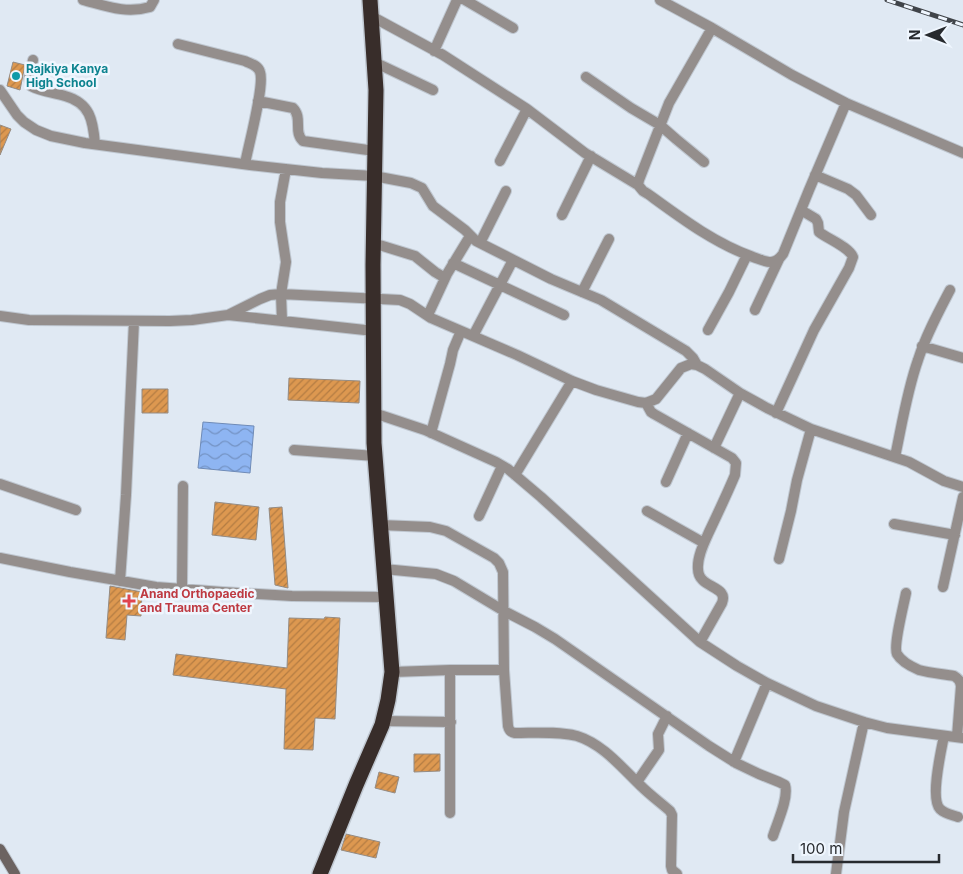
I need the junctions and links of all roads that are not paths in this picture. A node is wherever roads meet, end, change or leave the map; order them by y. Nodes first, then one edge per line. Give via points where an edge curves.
1 (83, 0) edge
2 (154, 0) edge
3 (370, 0) edge
4 (457, 0) edge
5 (465, 0) edge
6 (660, 0) edge
7 (371, 16) junction
8 (513, 28) dead end
9 (712, 28) junction
10 (178, 44) dead end
11 (434, 51) junction
12 (33, 60) dead end
13 (374, 62) junction
14 (586, 77) dead end
15 (0, 90) edge
16 (433, 90) dead end
17 (258, 101) junction
18 (846, 102) junction
19 (527, 109) junction
20 (660, 124) junction
21 (95, 144) junction
22 (375, 151) junction
23 (963, 153) edge
24 (591, 156) junction
25 (500, 162) dead end
26 (704, 162) dead end
27 (245, 164) junction
28 (286, 169) junction
29 (815, 175) junction
30 (374, 176) junction
31 (638, 185) junction
32 (506, 191) dead end
33 (801, 210) junction
34 (562, 215) dead end
35 (870, 215) dead end
36 (470, 236) junction
37 (609, 239) dead end
38 (480, 243) junction
39 (373, 244) junction
40 (747, 255) junction
41 (779, 259) junction
42 (512, 260) junction
43 (453, 263) junction
44 (445, 278) junction
45 (499, 285) junction
46 (950, 290) dead end
47 (582, 292) junction
48 (281, 294) junction
49 (373, 299) junction
50 (755, 310) dead end
51 (228, 315) junction
52 (428, 315) junction
53 (564, 315) dead end
54 (0, 316) edge
55 (134, 321) junction
56 (282, 321) junction
57 (708, 330) dead end
58 (374, 331) junction
59 (461, 331) junction
60 (473, 336) junction
61 (922, 346) junction
62 (963, 358) edge
63 (698, 365) junction
64 (572, 381) junction
65 (740, 393) junction
66 (646, 403) junction
67 (776, 412) junction
68 (374, 413) junction
69 (811, 429) junction
70 (431, 433) junction
71 (688, 433) junction
72 (714, 448) junction
73 (294, 450) dead end
74 (375, 456) junction
75 (895, 457) junction
76 (502, 466) junction
77 (516, 475) junction
78 (666, 482) dead end
79 (0, 484) edge
80 (183, 486) dead end
81 (963, 487) edge
82 (963, 496) edge
83 (76, 510) dead end
84 (647, 512) dead end
85 (479, 516) dead end
86 (894, 524) dead end
87 (380, 525) junction
88 (954, 535) junction
89 (704, 543) junction
90 (0, 558) edge
91 (779, 559) dead end
92 (384, 569) junction
93 (120, 581) junction
94 (943, 587) dead end
95 (182, 589) junction
96 (906, 593) dead end
97 (386, 598) junction
98 (504, 611) junction
99 (700, 642) junction
100 (450, 670) junction
101 (504, 670) junction
102 (392, 672) junction
103 (767, 683) junction
104 (667, 716) junction
105 (383, 720) junction
106 (451, 722) junction
107 (864, 722) junction
108 (944, 736) junction
109 (960, 737) edge
110 (734, 762) junction
111 (637, 782) junction
112 (450, 813) dead end
113 (958, 817) dead end
114 (773, 836) dead end
115 (0, 849) edge
116 (15, 874) edge
117 (320, 874) edge
118 (676, 874) edge
119 (836, 874) edge

1 - 2 street via 127,11 150,7
3 - 7 highway
4 - 11 street
5 - 8 street
6 - 9 street
7 - 11 street
7 - 13 highway
9 - 18 street
9 - 20 street
10 - 17 street via 255,65 261,74
11 - 19 street
12 - 21 street via 29,78 31,86 83,105 94,127
13 - 16 street
13 - 22 highway
14 - 20 street
15 - 21 street via 17,116 36,130 50,136
17 - 22 street via 294,108 303,141
17 - 27 street
18 - 23 street
18 - 29 street
19 - 24 street
19 - 25 street
20 - 26 street
20 - 31 street
21 - 27 street
22 - 30 highway
24 - 31 street
24 - 34 street
27 - 28 street
28 - 30 street
28 - 48 street via 280,202 286,262
29 - 33 street
29 - 35 street via 848,189
30 - 36 street via 402,180 422,188 433,206
30 - 39 highway
31 - 40 street via 707,236
32 - 38 street
33 - 41 street
33 - 67 street via 816,219 819,232 851,253 853,258 814,330
36 - 38 street
36 - 43 street
37 - 47 street
38 - 42 street
39 - 44 street via 414,256
39 - 49 highway
40 - 41 street via 769,262
40 - 57 street
41 - 50 street
42 - 45 street
42 - 47 street
43 - 44 street
43 - 45 street
44 - 52 street
45 - 53 street
45 - 60 street
46 - 61 street
47 - 63 street via 611,305 686,351
48 - 49 street
48 - 51 street via 270,295
48 - 56 street
49 - 52 street via 400,300
49 - 58 highway
51 - 55 street via 192,320
51 - 56 street
52 - 59 street
54 - 55 street via 29,320
55 - 93 street
56 - 58 street
58 - 68 highway
59 - 60 street
59 - 70 street via 451,356
60 - 64 street
61 - 62 street
61 - 75 street
63 - 65 street
63 - 66 street via 681,368 656,399
64 - 66 street
64 - 77 street
65 - 67 street
65 - 72 street
66 - 71 street via 651,412
67 - 69 street
68 - 70 street
68 - 74 highway
69 - 75 street
69 - 91 street
70 - 76 street
71 - 72 street
71 - 78 street
72 - 89 street via 735,460 736,467 731,486
73 - 74 street
74 - 87 highway
75 - 81 street via 944,482
76 - 77 street
76 - 85 street
77 - 99 street
79 - 83 street
80 - 95 street
82 - 88 street
84 - 89 street
86 - 88 street
87 - 92 highway
87 - 98 street via 438,528 494,558 503,572
88 - 94 street
89 - 99 street via 698,562 700,578 720,591 724,599
90 - 93 street
92 - 97 highway
92 - 98 street via 436,574
93 - 95 street
95 - 97 street
96 - 109 street via 897,654 916,668 958,678 961,686
97 - 102 highway
98 - 101 street
98 - 104 street via 555,639
99 - 103 street
100 - 101 street
100 - 102 street
100 - 106 street
101 - 111 street via 511,732 582,738 596,745
102 - 105 highway
103 - 107 street via 816,706
103 - 110 street
104 - 110 street
104 - 111 street via 658,734 659,750
105 - 106 street
105 - 117 highway
106 - 112 street
107 - 108 street
107 - 119 street via 844,812
108 - 109 street
108 - 113 street via 936,802 942,811
110 - 114 street via 784,785 785,798
111 - 118 street via 672,815 671,866
115 - 116 street

